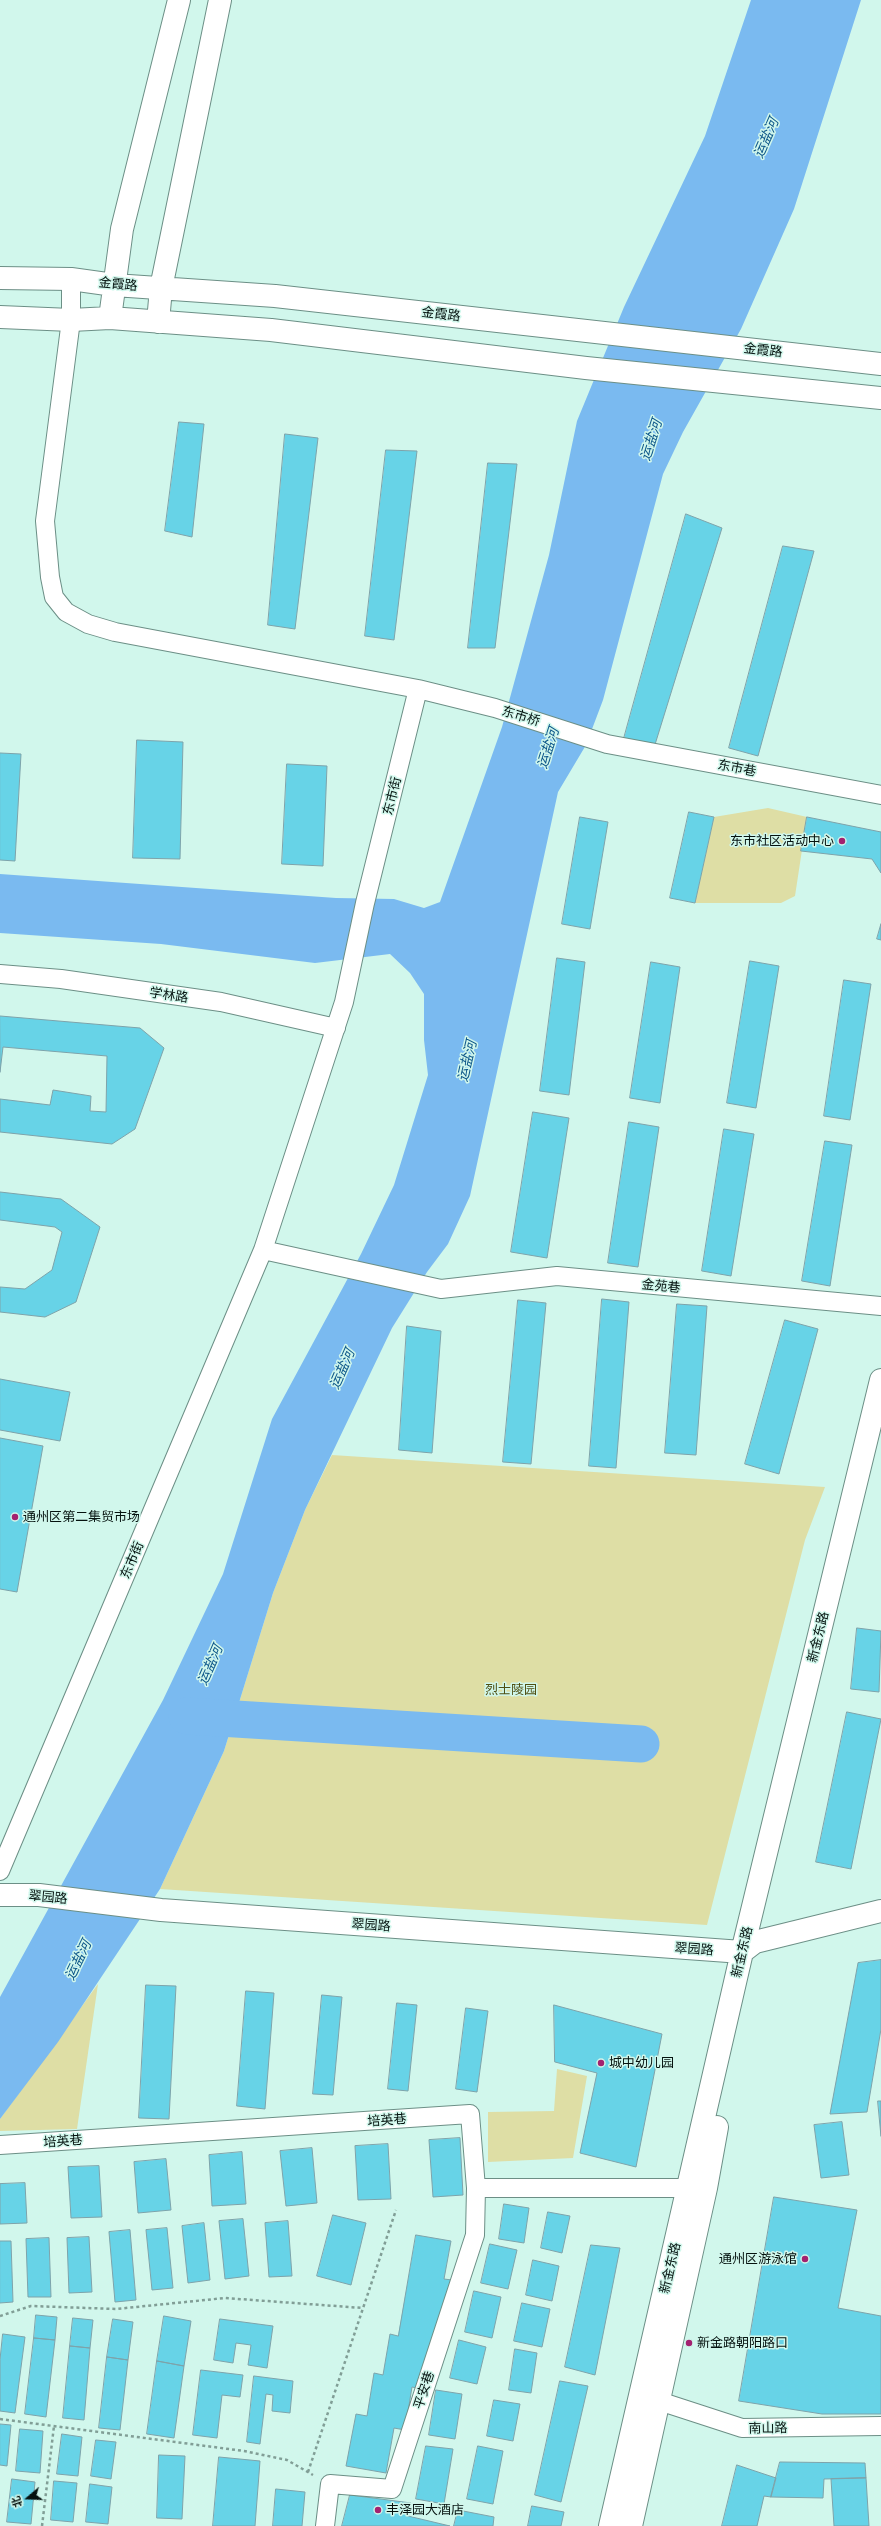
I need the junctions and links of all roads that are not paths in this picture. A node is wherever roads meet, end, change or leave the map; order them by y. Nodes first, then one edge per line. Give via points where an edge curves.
1 (179, 0) edge
2 (220, 0) edge
3 (0, 278) edge
4 (71, 279) junction
5 (114, 285) junction
6 (161, 288) junction
7 (0, 317) edge
8 (110, 318) junction
9 (72, 320) junction
10 (158, 322) junction
11 (881, 364) edge
12 (881, 398) edge
13 (418, 689) junction
14 (594, 738) joint
15 (881, 795) edge
16 (0, 974) edge
17 (336, 1028) junction
18 (263, 1250) junction
19 (881, 1306) edge
20 (881, 1380) edge
21 (881, 1443) edge
22 (0, 1871) edge
23 (0, 1895) edge
24 (881, 1911) edge
25 (749, 1947) junction
26 (0, 2146) edge
27 (476, 2188) junction
28 (697, 2188) junction
29 (659, 2401) junction
30 (881, 2426) edge
31 (325, 2526) edge
32 (610, 2526) edge
33 (631, 2526) edge

1 - 5 main road via 122,229
2 - 6 main road
3 - 4 main road, 金霞路
4 - 5 main road, 金霞路
4 - 9 street, 东市桥
5 - 6 main road, 金霞路
5 - 8 main road
6 - 10 main road
6 - 11 main road, 金霞路 via 275,296
7 - 9 main road
8 - 9 main road
8 - 10 main road
9 - 13 street, 东市桥 via 45,521 54,597 66,612 88,624 115,632
10 - 12 main road via 271,330 586,368
13 - 14 street, 东市桥 via 495,708
13 - 17 street, 东市街
14 - 15 street, 东市巷 via 607,744
16 - 17 street, 学林路 via 61,979 221,1002
17 - 18 street, 东市街
18 - 19 street, 金苑巷 via 442,1289 557,1276
18 - 22 street, 东市街
20 - 25 main road, 新金东路
21 - 25 main road, 新金东路
23 - 25 main road, 翠园路 via 39,1895 160,1910
24 - 25 main road, 翠园路
25 - 28 main road, 新金东路
26 - 27 street, 培英巷 via 470,2114
27 - 28 street
27 - 31 street, 平安巷 via 475,2235 392,2489 330,2484
28 - 29 main road, 新金东路
28 - 32 main road, 新金东路
29 - 30 street, 南山路 via 742,2428
29 - 33 main road, 新金东路

